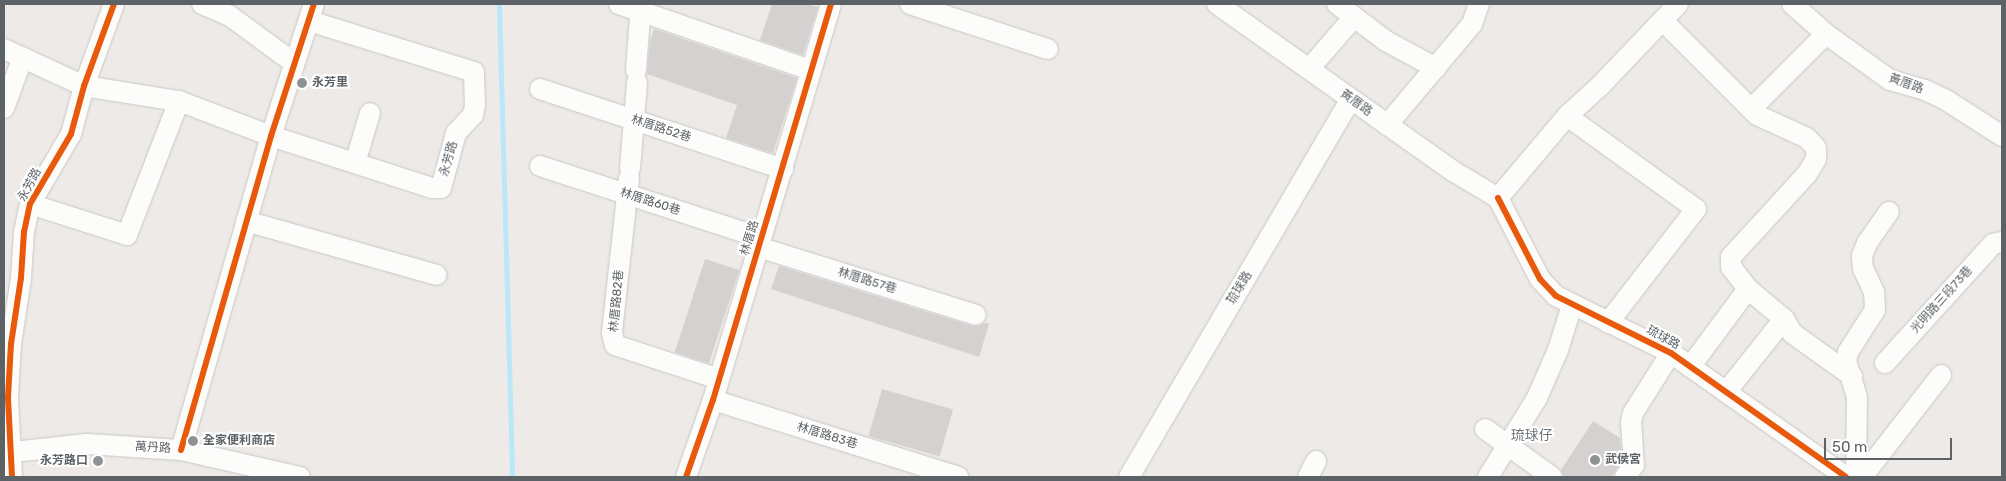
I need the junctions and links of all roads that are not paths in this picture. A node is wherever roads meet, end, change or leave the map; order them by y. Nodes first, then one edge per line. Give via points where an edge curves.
1 (114, 4) edge
2 (202, 4) edge
3 (619, 4) edge
4 (831, 4) edge
5 (910, 4) edge
6 (1337, 4) edge
7 (1479, 4) edge
8 (1678, 4) edge
9 (1792, 4) edge
10 (1229, 7) edge
11 (313, 8) edge
12 (640, 8) edge
13 (1354, 17) junction
14 (1663, 21) junction
15 (1826, 34) junction
16 (4, 48) edge
17 (1048, 49) dead end
18 (22, 57) junction
19 (294, 63) junction
20 (1436, 68) junction
21 (1309, 69) junction
22 (811, 70) junction
23 (84, 86) junction
24 (540, 89) dead end
25 (1352, 99) junction
26 (179, 101) junction
27 (4, 108) edge
28 (1751, 109) junction
29 (370, 112) dead end
30 (1567, 116) junction
31 (634, 120) junction
32 (1387, 125) junction
33 (271, 136) junction
34 (2002, 136) edge
35 (355, 163) junction
36 (540, 166) dead end
37 (783, 169) junction
38 (629, 180) junction
39 (1498, 198) junction
40 (30, 204) junction
41 (1889, 212) dead end
42 (246, 222) junction
43 (2002, 242) edge
44 (760, 243) junction
45 (437, 275) dead end
46 (1748, 289) junction
47 (1572, 305) junction
48 (976, 315) dead end
49 (9, 316) edge
50 (1784, 318) junction
51 (1608, 323) junction
52 (1671, 353) junction
53 (1885, 363) dead end
54 (1690, 367) junction
55 (1942, 374) dead end
56 (1852, 376) junction
57 (719, 379) junction
58 (1726, 392) junction
59 (713, 400) junction
60 (1486, 429) dead end
61 (1509, 446) junction
62 (182, 450) junction
63 (6, 453) edge
64 (950, 475) edge
65 (12, 477) edge
66 (300, 477) edge
67 (686, 477) edge
68 (1128, 477) edge
69 (1488, 477) edge
70 (1552, 477) edge
71 (1625, 477) edge
72 (1846, 477) edge
73 (1856, 477) edge
74 (1862, 477) edge

1 - 23 street, 永芳路
2 - 19 street via 230,16
3 - 12 street
4 - 22 street, 林厝路
5 - 17 street
6 - 13 street
7 - 20 street via 1472,24
8 - 14 street
9 - 15 street, 黃厝路
10 - 21 street, 黃厝路
11 - 19 street, 永芳路
11 - 35 street, 永芳路 via 474,72 475,106 472,115 456,134 441,188 432,188
12 - 22 street
12 - 31 street
13 - 20 street via 1386,41
13 - 21 street
14 - 28 street
14 - 30 street
15 - 28 street
15 - 34 street, 黃厝路 via 1890,80 1946,100
16 - 18 street, 永芳路
18 - 23 street, 永芳路
18 - 27 street
19 - 33 street, 永芳路
20 - 32 street
21 - 25 street, 黃厝路
22 - 37 street, 林厝路
23 - 26 street, 永芳路
23 - 40 street, 永芳路 via 71,134
24 - 31 street, 林厝路52巷
25 - 32 street, 黃厝路
25 - 68 street, 琉球路
26 - 33 street, 永芳路
26 - 40 street via 127,235
28 - 46 street via 1757,115 1807,138 1816,148 1816,159 1807,174 1731,256 1731,267
29 - 35 street
30 - 39 street
30 - 51 street via 1696,209
31 - 37 street, 林厝路52巷
31 - 38 street
32 - 39 street, 黃厝路
33 - 35 street, 永芳路
33 - 42 street, 永芳路
36 - 38 street, 林厝路60巷
37 - 44 street, 林厝路
38 - 44 street, 林厝路60巷
38 - 57 street, 林厝路82巷 via 612,333 615,344
39 - 47 street, 琉球路 via 1540,279 1556,296
40 - 49 street, 永芳路 via 24,232 21,278
41 - 56 street via 1867,243 1862,256 1863,268 1876,302 1875,310 1848,352 1846,361
42 - 45 street
42 - 62 street, 永芳路
43 - 53 street, 光明路三段73巷 via 1993,244
44 - 48 street, 林厝路57巷
44 - 57 street, 林厝路
46 - 50 street
46 - 54 street
47 - 51 street, 琉球路
47 - 61 street via 1538,398
49 - 63 street, 永芳路
50 - 56 street via 1792,333
50 - 58 street
51 - 52 street, 琉球路
52 - 54 street, 琉球路
52 - 71 street, 琉球路 via 1633,413 1634,464
54 - 58 street, 琉球路
55 - 74 street
56 - 73 street via 1857,397
57 - 59 street, 林厝路
58 - 72 street, 琉球路
59 - 64 street, 林厝路83巷
59 - 67 street, 林厝路
60 - 61 street
61 - 69 street
61 - 70 street
62 - 63 street, 萬丹路 via 87,444
62 - 66 street, 萬丹路
63 - 65 street, 永芳路

